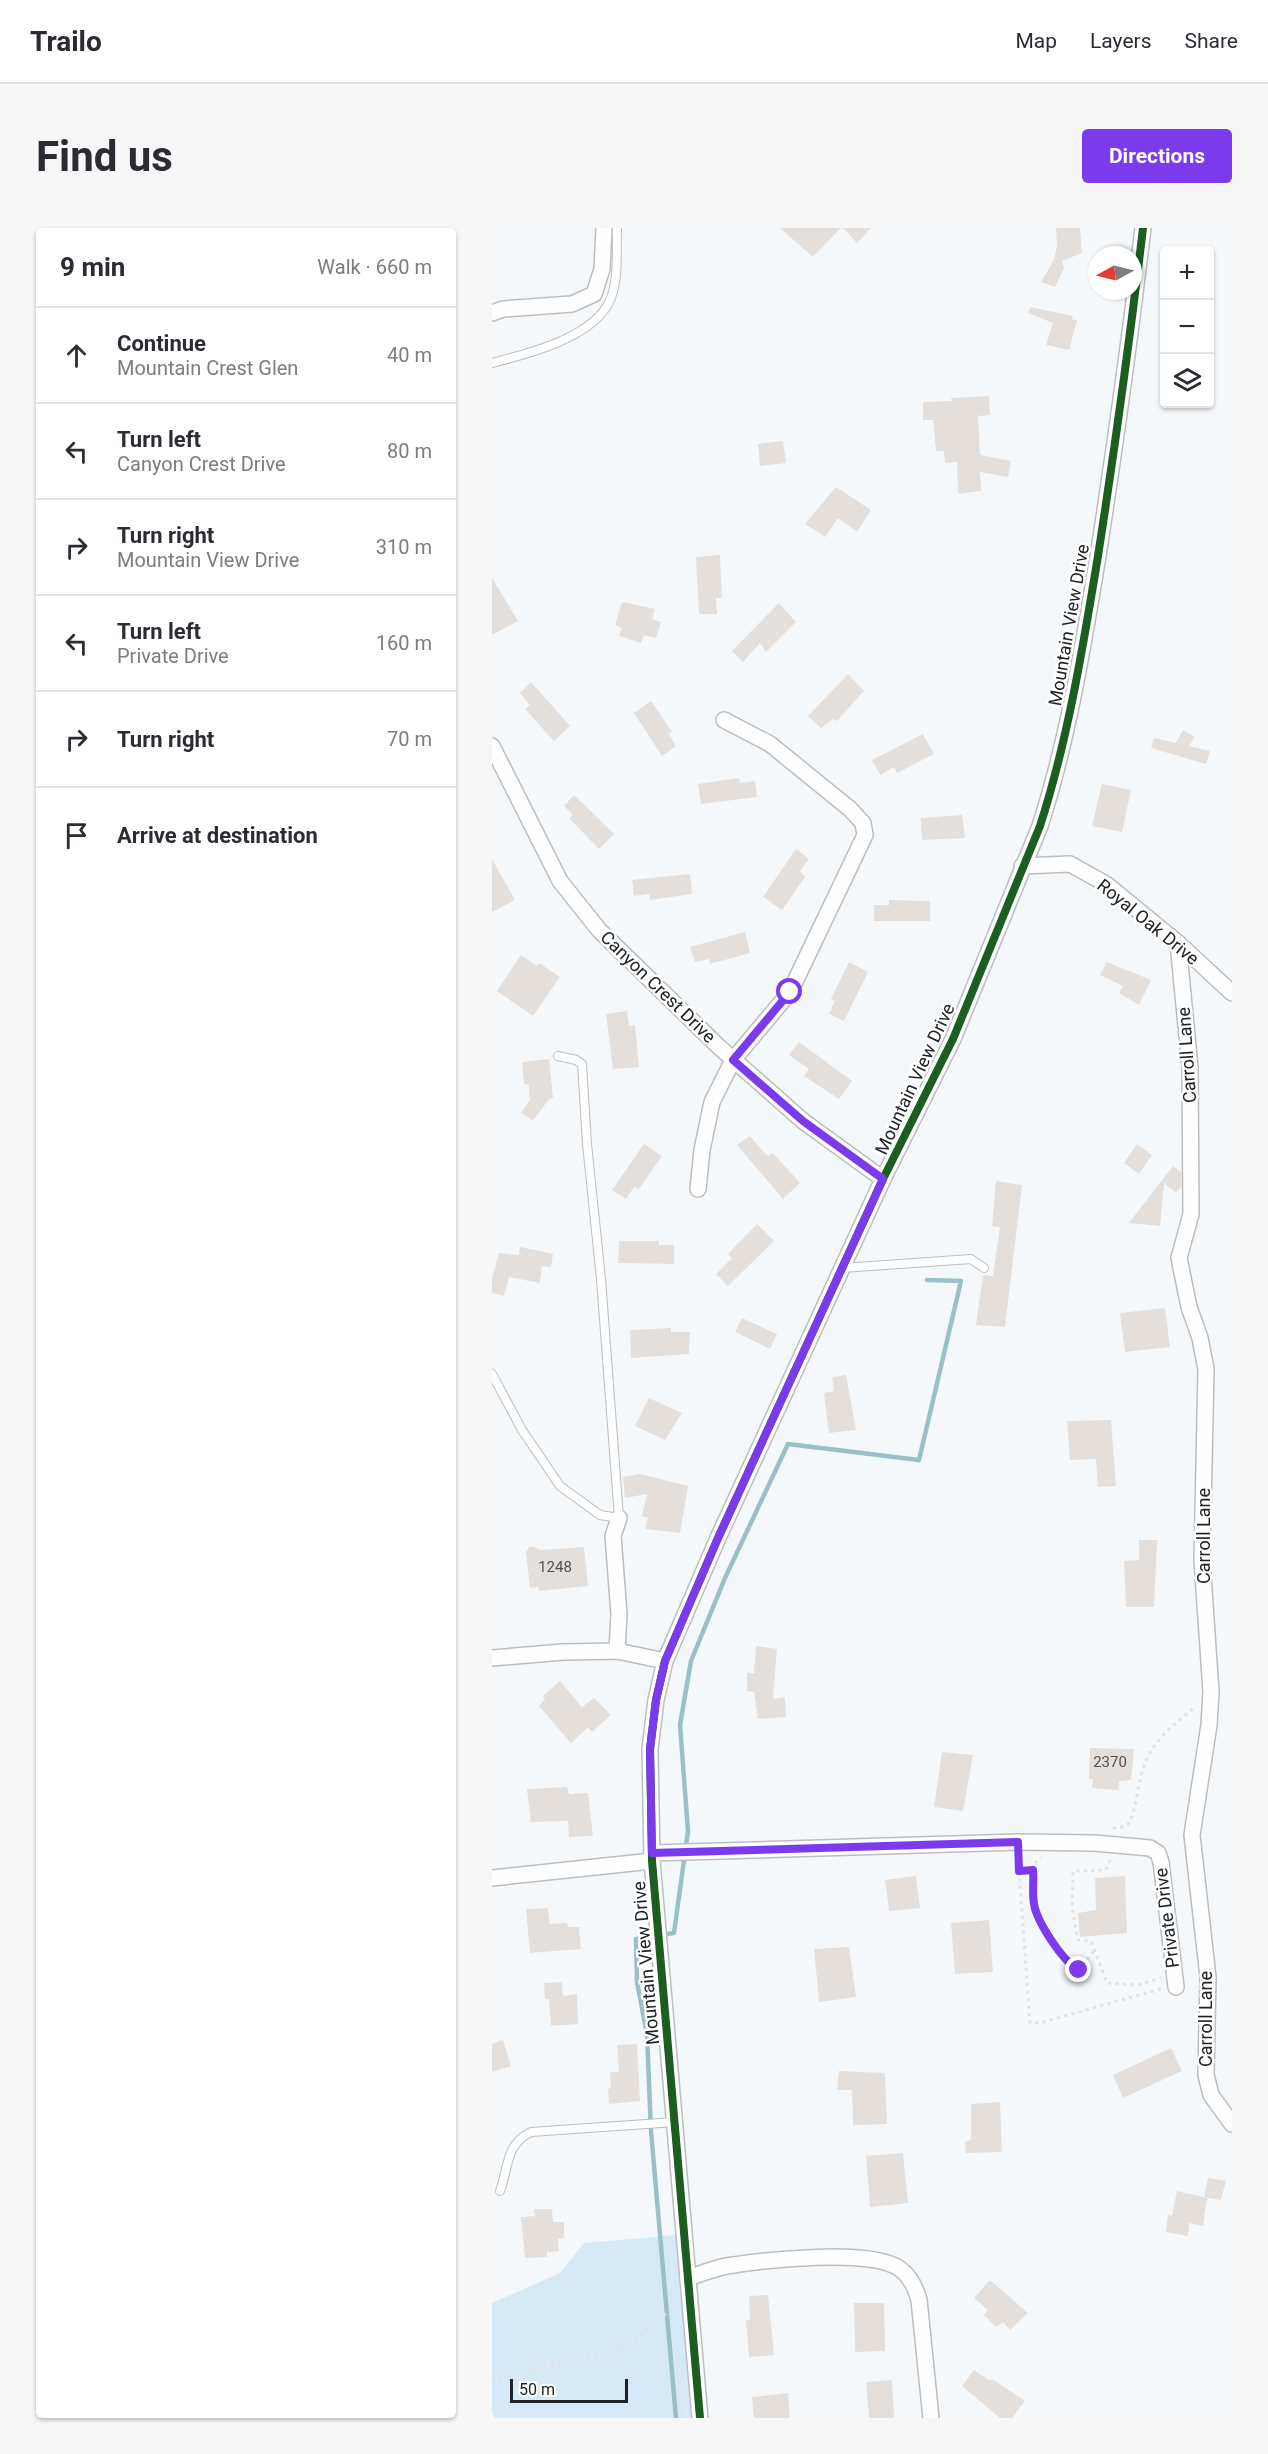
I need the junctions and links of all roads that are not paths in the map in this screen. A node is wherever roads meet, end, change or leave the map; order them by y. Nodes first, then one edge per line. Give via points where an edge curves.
1 (604, 228) edge
2 (617, 228) edge
3 (1143, 228) edge
4 (492, 313) edge
5 (492, 363) edge
6 (724, 720) dead end
7 (492, 746) edge
8 (1022, 866) junction
9 (1178, 943) junction
10 (1232, 993) edge
11 (558, 1056) dead end
12 (733, 1060) junction
13 (883, 1179) junction
14 (698, 1189) dead end
15 (842, 1268) junction
16 (984, 1268) dead end
17 (492, 1374) edge
18 (619, 1518) junction
19 (617, 1652) junction
20 (492, 1658) edge
21 (665, 1661) junction
22 (652, 1857) junction
23 (492, 1878) edge
24 (1170, 1986) road end
25 (675, 2122) junction
26 (1232, 2124) edge
27 (500, 2191) dead end
28 (688, 2278) junction
29 (700, 2418) edge
30 (931, 2418) edge

1 - 4 street via 602,269 594,294 572,304
2 - 5 lane via 614,282 608,306 574,335
3 - 8 street, Mountain View Drive via 1123,397 1081,659 1048,800
6 - 12 street via 770,744 850,809 863,823 865,835 790,992
7 - 12 street, Canyon Crest Drive via 560,881 599,930
8 - 9 street, Royal Oak Drive via 1070,864 1106,884
8 - 13 street, Mountain View Drive via 953,1039
9 - 10 street, Royal Oak Drive
9 - 26 street, Carroll Lane via 1191,1067 1191,1214 1179,1258 1206,1369 1203,1560 1211,1692 1192,1835 1208,1977 1206,2075 1210,2095
11 - 18 lane via 582,1064
12 - 13 street, Canyon Crest Drive via 803,1121
12 - 14 street via 712,1102
13 - 15 street, Mountain View Drive
15 - 16 lane via 971,1259
15 - 21 street, Mountain View Drive
17 - 18 lane via 522,1430 560,1486 600,1515
18 - 19 street via 613,1536 619,1614
19 - 20 street
19 - 21 street
21 - 22 street, Mountain View Drive via 650,1749
22 - 23 street, Private Drive
22 - 24 street, Private Drive via 1111,1836 1158,1853
22 - 25 street, Mountain View Drive
25 - 27 lane via 531,2132 511,2149
25 - 28 street, Mountain View Drive
28 - 29 street, Mountain View Drive
28 - 30 street via 725,2266 790,2258 858,2258 889,2263 902,2270 919,2300

